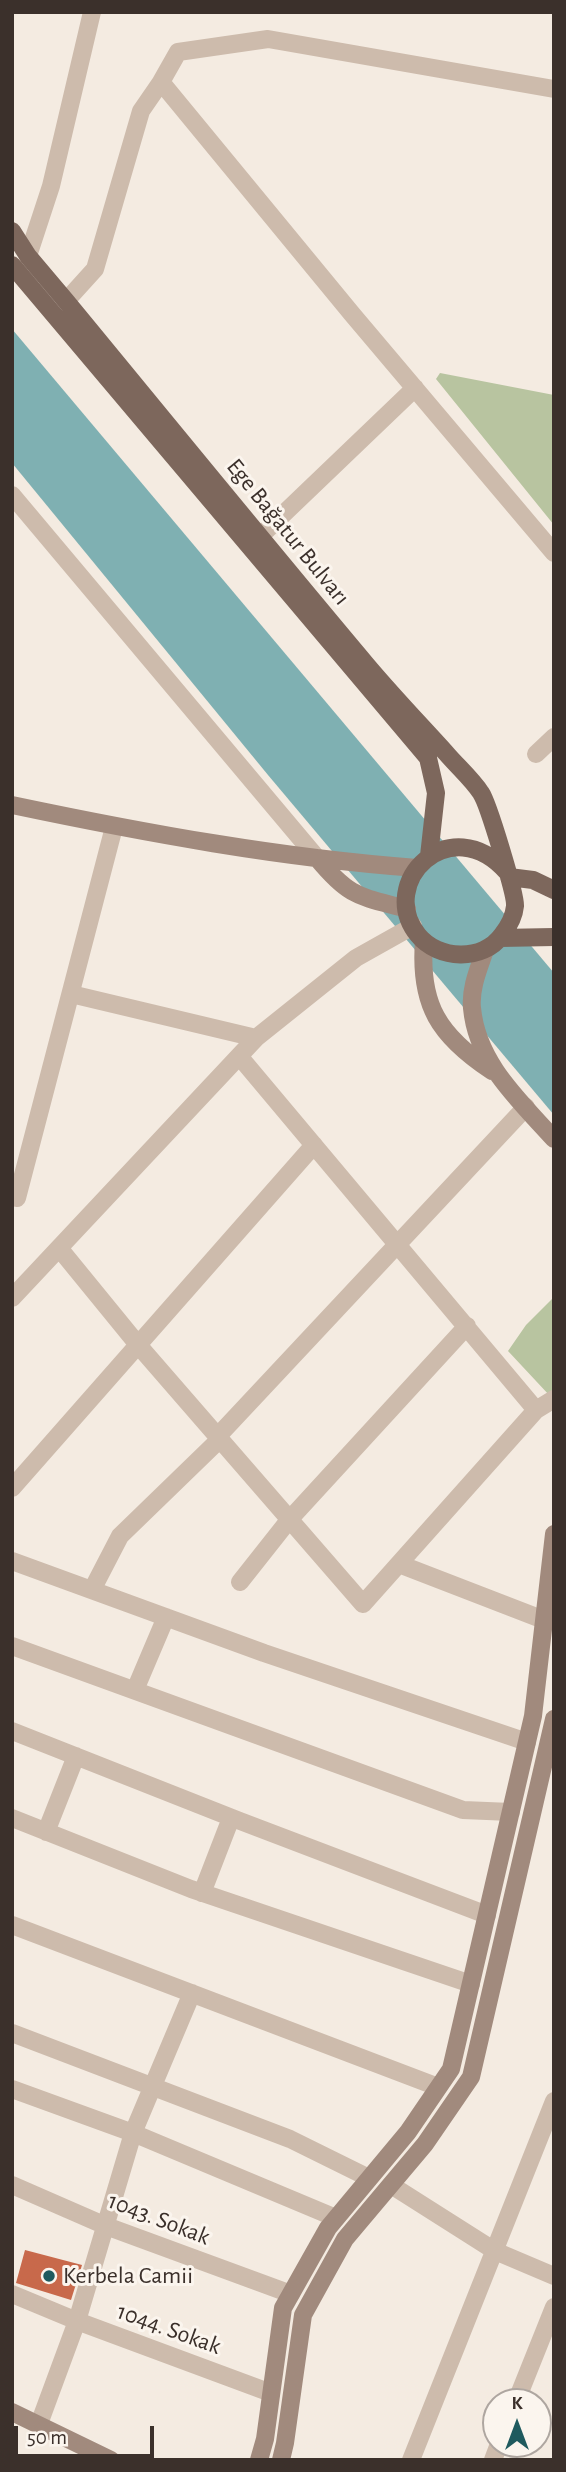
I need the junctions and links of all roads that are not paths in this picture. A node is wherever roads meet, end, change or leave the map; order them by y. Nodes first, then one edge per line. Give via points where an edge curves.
1 (92, 12) edge
2 (161, 82) junction
3 (554, 89) edge
4 (12, 231) edge
5 (28, 256) junction
6 (12, 265) edge
7 (66, 301) junction
8 (415, 388) junction
9 (12, 495) edge
10 (255, 541) junction
11 (554, 553) edge
12 (554, 737) edge
13 (536, 754) dead end
14 (12, 805) edge
15 (114, 827) junction
16 (317, 858) junction
17 (423, 862) junction
18 (508, 874) junction
19 (533, 880) junction
20 (554, 881) edge
21 (554, 890) edge
22 (414, 925) junction
23 (554, 937) edge
24 (500, 938) junction
25 (485, 950) junction
26 (71, 994) junction
27 (256, 1038) junction
28 (239, 1056) junction
29 (495, 1073) junction
30 (526, 1107) junction
31 (554, 1139) edge
32 (314, 1145) junction
33 (12, 1197) edge
34 (397, 1244) junction
35 (59, 1248) junction
36 (12, 1298) edge
37 (467, 1326) junction
38 (139, 1346) junction
39 (554, 1399) edge
40 (536, 1410) junction
41 (218, 1438) junction
42 (12, 1488) edge
43 (289, 1520) junction
44 (554, 1534) edge
45 (12, 1561) edge
46 (399, 1564) junction
47 (240, 1582) dead end
48 (92, 1590) junction
49 (166, 1617) junction
50 (544, 1620) junction
51 (12, 1646) edge
52 (135, 1690) junction
53 (554, 1719) edge
54 (12, 1731) edge
55 (527, 1742) junction
56 (76, 1756) junction
57 (548, 1772) edge
58 (511, 1812) junction
59 (12, 1818) edge
60 (231, 1818) junction
61 (46, 1832) junction
62 (202, 1893) junction
63 (487, 1915) junction
64 (12, 1925) edge
65 (471, 1984) junction
66 (192, 1993) junction
67 (12, 2033) edge
68 (152, 2086) junction
69 (438, 2087) junction
70 (12, 2088) edge
71 (554, 2101) edge
72 (133, 2133) junction
73 (369, 2178) junction
74 (12, 2185) edge
75 (391, 2185) junction
76 (336, 2218) junction
77 (106, 2226) junction
78 (495, 2251) junction
79 (554, 2276) edge
80 (12, 2294) edge
81 (291, 2294) junction
82 (554, 2307) edge
83 (76, 2322) junction
84 (546, 2348) edge
85 (524, 2388) edge
86 (271, 2393) junction
87 (12, 2412) edge
88 (39, 2424) junction
89 (111, 2460) edge
90 (259, 2460) edge
91 (281, 2460) edge
92 (411, 2460) edge

1 - 5 street via 51,186
2 - 3 street via 178,52 268,39
2 - 7 street via 141,111 96,269
2 - 8 street
4 - 5 main road, Ege Bağatur Bulvarı
5 - 7 main road, Ege Bağatur Bulvarı
6 - 10 main road, Ege Bağatur Bulvarı
7 - 10 main road, Ege Bağatur Bulvarı
8 - 10 street
8 - 11 street
9 - 16 street
10 - 17 main road, Ege Bağatur Bulvarı via 428,758 436,793
10 - 18 main road, Ege Bağatur Bulvarı via 482,794
12 - 13 street
14 - 15 main road
15 - 16 main road
15 - 26 street
16 - 17 main road via 355,863
16 - 22 main road via 355,895
17 - 18 main road via 445,849 463,846 487,854
17 - 22 main road via 408,884 406,901
18 - 19 main road
18 - 24 main road via 515,905
19 - 20 main road
19 - 21 main road
22 - 25 main road via 432,947 449,954
22 - 27 street via 356,958
22 - 29 main road via 426,998 444,1029 468,1056
23 - 24 main road
24 - 25 main road
25 - 29 main road via 471,1007
26 - 27 street
26 - 33 street via 18,1198
27 - 28 street
28 - 32 street
28 - 35 street
29 - 30 main road
30 - 31 main road
30 - 34 street
32 - 34 street
32 - 38 street
34 - 37 street
34 - 41 street
35 - 36 street
35 - 38 street
37 - 40 street
37 - 43 street
38 - 41 street
38 - 42 street
39 - 40 street
40 - 46 street
41 - 43 street
41 - 48 street via 120,1536
43 - 46 street via 363,1604
43 - 47 street
44 - 50 main road
45 - 48 street
46 - 50 street
48 - 49 street
49 - 52 street
49 - 55 street
50 - 55 main road
51 - 52 street
52 - 58 street via 463,1810
53 - 57 main road
54 - 56 street
55 - 58 main road
56 - 60 street
56 - 61 street
57 - 75 main road via 471,2077
58 - 63 main road
59 - 61 street
60 - 62 street
60 - 63 street
61 - 62 street
62 - 65 street
63 - 65 main road
64 - 66 street
65 - 69 main road via 451,2069
66 - 68 street
66 - 69 street
67 - 68 street
68 - 72 street
68 - 73 street via 290,2139
69 - 73 main road
70 - 72 street
71 - 78 street
72 - 76 street
72 - 77 street
73 - 76 main road
74 - 77 street, 1043. Sokak
75 - 78 street
75 - 91 main road via 345,2239 303,2315
76 - 81 main road
77 - 81 street, 1043. Sokak
77 - 83 street
78 - 79 street
78 - 92 street
80 - 83 street, 1044. Sokak
81 - 86 main road via 283,2308
82 - 84 street
83 - 86 street, 1044. Sokak
83 - 88 street
84 - 85 street
86 - 90 main road
87 - 88 main road
88 - 89 main road

